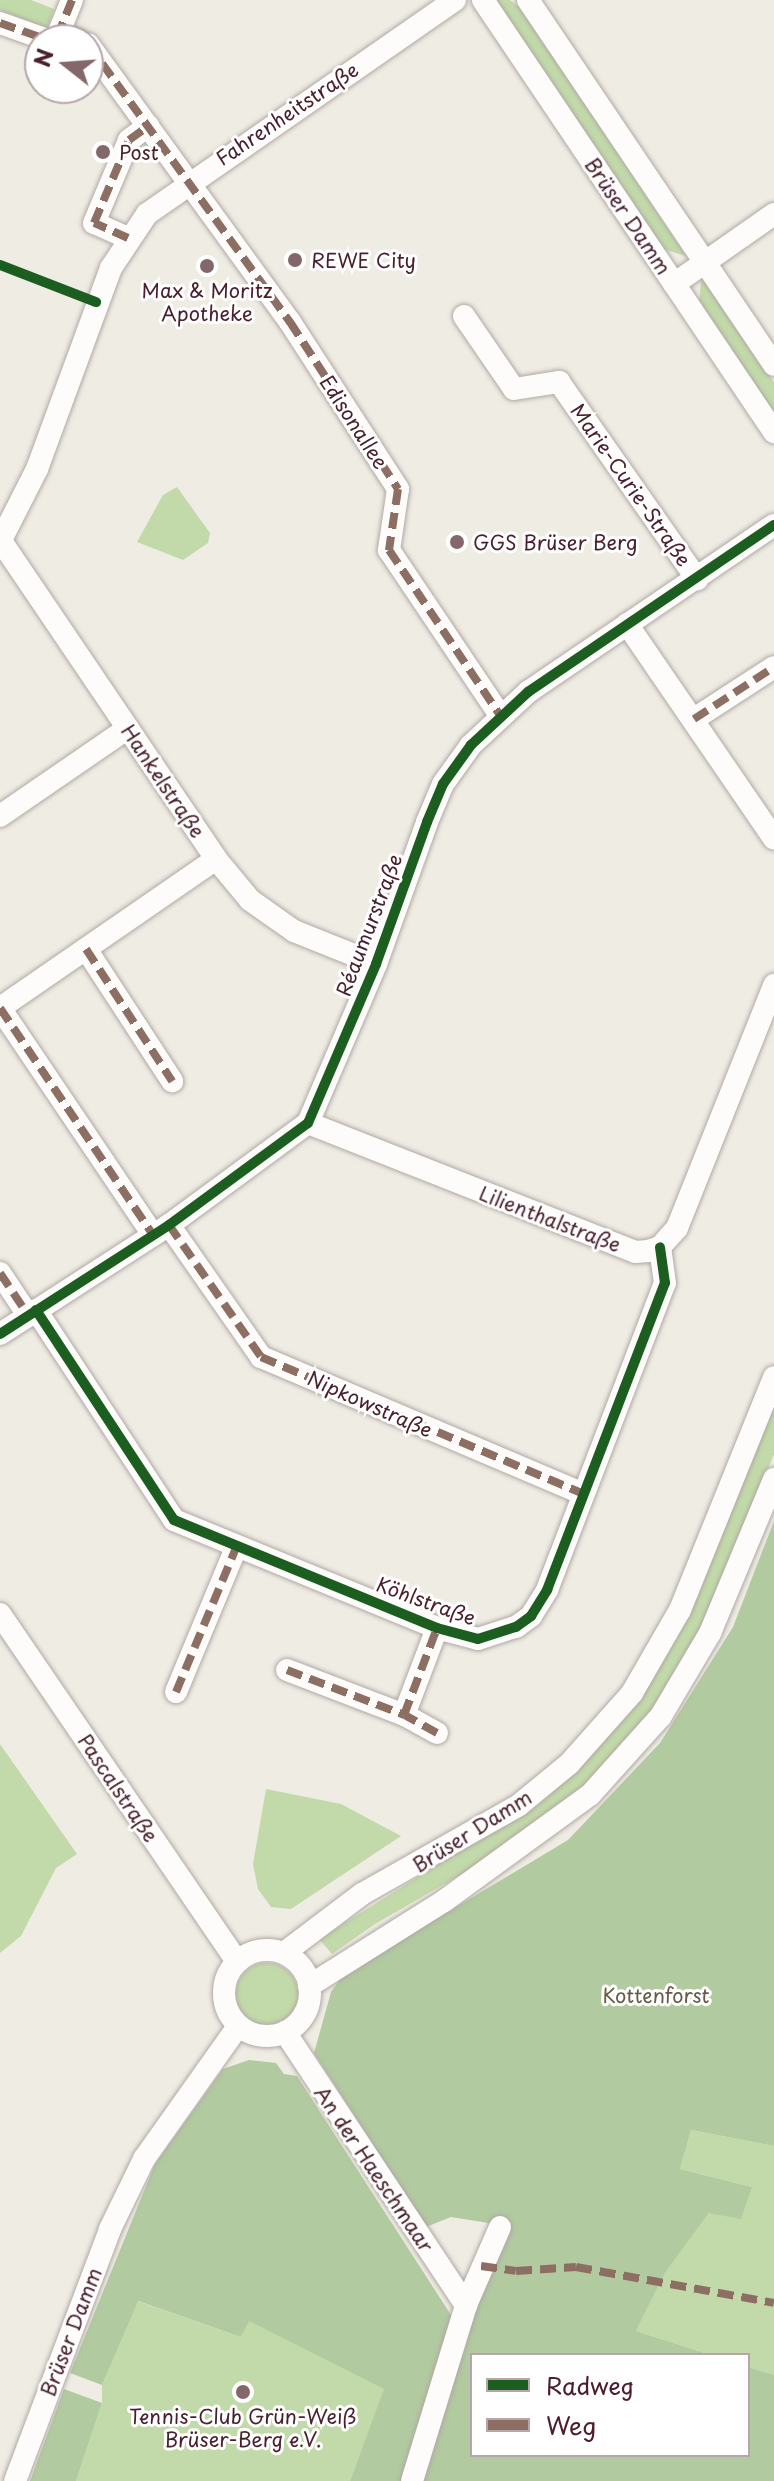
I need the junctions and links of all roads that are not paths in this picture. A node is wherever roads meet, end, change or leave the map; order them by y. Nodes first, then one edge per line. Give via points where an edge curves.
1 (72, 0) edge
2 (455, 0) edge
3 (483, 0) edge
4 (528, 0) edge
5 (0, 23) edge
6 (64, 24) edge
7 (24, 29) edge
8 (104, 66) edge
9 (148, 126) junction
10 (188, 181) junction
11 (774, 214) edge
12 (128, 238) junction
13 (705, 263) junction
14 (674, 284) junction
15 (464, 316) dead end
16 (774, 365) edge
17 (774, 432) edge
18 (774, 525) edge
19 (1, 541) edge
20 (697, 579) junction
21 (627, 624) junction
22 (774, 667) edge
23 (500, 715) junction
24 (694, 719) junction
25 (128, 728) junction
26 (0, 816) edge
27 (770, 824) edge
28 (216, 859) junction
29 (86, 949) junction
30 (376, 964) junction
31 (774, 985) edge
32 (0, 1008) edge
33 (172, 1081) dead end
34 (308, 1123) junction
35 (161, 1230) junction
36 (660, 1247) junction
37 (0, 1273) edge
38 (32, 1312) junction
39 (0, 1334) edge
40 (774, 1377) edge
41 (774, 1479) edge
42 (583, 1494) junction
43 (236, 1548) junction
44 (0, 1614) edge
45 (437, 1628) junction
46 (287, 1670) dead end
47 (176, 1692) dead end
48 (404, 1715) junction
49 (437, 1733) dead end
50 (284, 1953) junction
51 (237, 1962) junction
52 (309, 1986) junction
53 (238, 2026) junction
54 (285, 2032) junction
55 (500, 2227) dead end
56 (466, 2305) junction
57 (15, 2481) edge
58 (412, 2481) edge

1 - 6 street
2 - 10 street, Fahrenheitstraße
3 - 14 street, Brüser Damm
4 - 13 street, Brüser Damm
5 - 7 street
8 - 9 street, Edisonallee
9 - 10 street, Edisonallee
9 - 12 street via 129,140 94,223
10 - 12 street, Fahrenheitstraße via 147,214
10 - 23 street, Edisonallee via 290,322 398,489 389,550
11 - 13 street
12 - 19 street, Fahrenheitstraße via 96,302 37,469
13 - 14 street
13 - 16 street, Brüser Damm
14 - 17 street, Brüser Damm
15 - 20 street, Marie-Curie-Straße via 514,389 559,382
18 - 20 street, Réaumurstraße
19 - 25 street, Hankelstraße
20 - 21 street, Réaumurstraße
21 - 23 street, Réaumurstraße
21 - 24 street
22 - 24 street
23 - 30 street, Réaumurstraße via 443,784
24 - 27 street
25 - 26 street
25 - 28 street, Hankelstraße
28 - 29 street
28 - 30 street, Hankelstraße via 250,900 294,931
29 - 32 street
29 - 33 street
30 - 34 street, Réaumurstraße
31 - 36 street via 677,1228
32 - 35 street
34 - 35 street
34 - 36 street, Lilienthalstraße via 635,1252
35 - 38 street
35 - 42 street, Nipkowstraße via 261,1357
36 - 42 street, Köhlstraße via 665,1283
37 - 38 street
38 - 39 street
38 - 43 street, Köhlstraße via 174,1520
40 - 50 street, Brüser Damm via 680,1610 632,1693 569,1764 519,1805 362,1894
41 - 52 street, Brüser Damm via 710,1633 661,1716 590,1795 444,1901
42 - 45 street, Köhlstraße via 547,1590 531,1616 516,1627 478,1639
43 - 45 street, Köhlstraße
43 - 47 street
44 - 51 street, Pascalstraße
45 - 48 street, Köhlstraße
46 - 48 street
48 - 49 street
50 - 51 street via 259,1950
50 - 52 street via 301,1967
51 - 53 street via 228,1974 224,2001
52 - 54 street via 305,2013
53 - 54 street via 261,2036
53 - 57 street, Brüser Damm via 144,2159 117,2215
54 - 56 street, An der Haeschmaar
55 - 56 street
56 - 58 street

